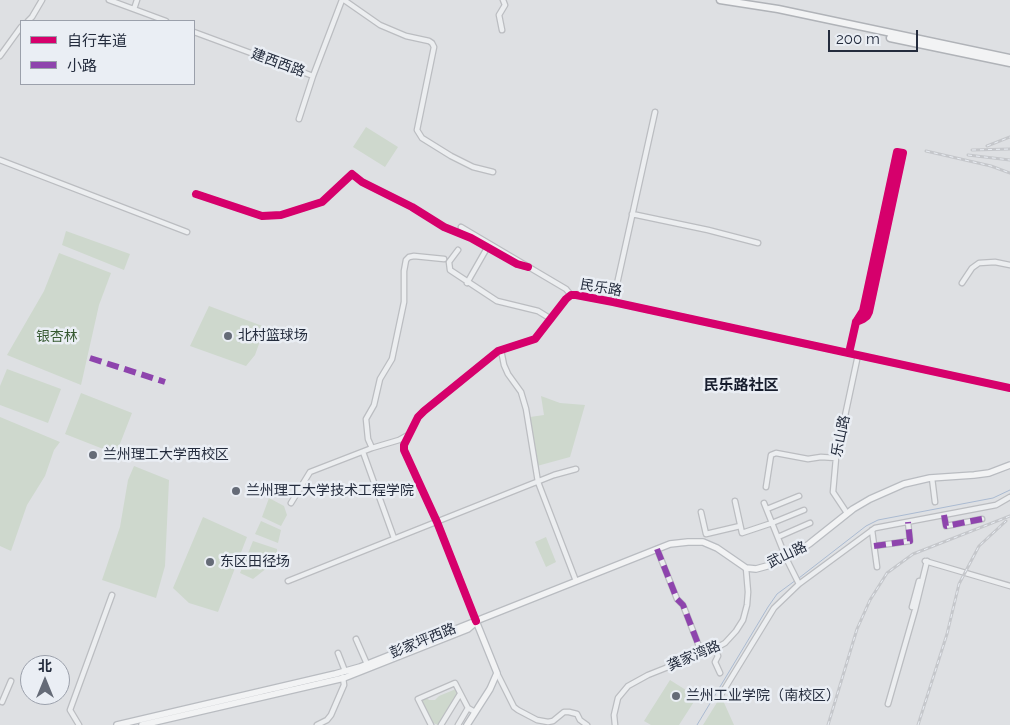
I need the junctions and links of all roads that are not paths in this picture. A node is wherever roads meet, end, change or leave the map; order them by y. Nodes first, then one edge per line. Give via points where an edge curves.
1 (42, 0) edge
2 (109, 0) edge
3 (137, 0) edge
4 (343, 0) edge
5 (503, 0) edge
6 (720, 0) edge
7 (755, 6) junction
8 (134, 9) junction
9 (29, 20) edge
10 (163, 20) edge
11 (20, 28) edge
12 (502, 30) dead end
13 (195, 32) edge
14 (0, 56) edge
15 (1010, 58) edge
16 (1010, 63) edge
17 (314, 76) junction
18 (655, 112) dead end
19 (299, 119) dead end
20 (900, 153) dead end
21 (0, 160) edge
22 (493, 172) dead end
23 (196, 194) dead end
24 (632, 214) junction
25 (461, 227) dead end
26 (187, 232) dead end
27 (758, 242) dead end
28 (487, 248) junction
29 (458, 250) dead end
30 (444, 260) dead end
31 (1010, 265) edge
32 (528, 267) junction
33 (468, 282) junction
34 (962, 283) dead end
35 (571, 295) junction
36 (613, 302) junction
37 (551, 318) junction
38 (502, 350) junction
39 (849, 353) junction
40 (858, 355) junction
41 (1010, 388) edge
42 (409, 435) junction
43 (372, 448) junction
44 (363, 452) junction
45 (836, 458) junction
46 (1010, 465) edge
47 (576, 469) dead end
48 (932, 478) junction
49 (538, 482) junction
50 (766, 487) dead end
51 (799, 496) dead end
52 (1010, 497) edge
53 (734, 502) dead end
54 (936, 502) dead end
55 (291, 503) dead end
56 (764, 503) dead end
57 (767, 509) junction
58 (804, 510) dead end
59 (701, 512) dead end
60 (847, 513) junction
61 (944, 515) junction
62 (982, 519) dead end
63 (437, 522) junction
64 (908, 522) junction
65 (810, 523) dead end
66 (772, 524) junction
67 (740, 526) junction
68 (872, 530) junction
69 (778, 537) junction
70 (394, 538) junction
71 (874, 546) junction
72 (657, 549) junction
73 (786, 558) junction
74 (927, 562) junction
75 (877, 567) dead end
76 (746, 568) junction
77 (288, 581) dead end
78 (576, 581) junction
79 (798, 583) junction
80 (1010, 586) edge
81 (112, 595) dead end
82 (912, 607) dead end
83 (476, 621) junction
84 (356, 638) dead end
85 (715, 649) junction
86 (338, 653) dead end
87 (702, 654) junction
88 (367, 664) junction
89 (497, 673) junction
90 (720, 673) dead end
91 (343, 674) junction
92 (11, 681) dead end
93 (722, 693) dead end
94 (460, 694) junction
95 (1, 703) edge
96 (888, 704) dead end
97 (468, 708) junction
98 (475, 712) junction
99 (324, 724) edge
100 (79, 725) edge
101 (117, 725) edge
102 (142, 725) edge
103 (317, 725) edge
104 (431, 725) edge
105 (441, 725) edge
106 (458, 725) edge
107 (467, 725) edge
108 (587, 725) edge
109 (615, 725) edge

1 - 9 street
2 - 8 street
3 - 8 street
4 - 17 street, 建西西路
4 - 22 street via 380,25 432,42 434,47 417,130 422,138 451,156 472,167
5 - 12 street via 505,5 499,15
6 - 7 highway
7 - 15 highway
7 - 16 highway
8 - 10 street
11 - 14 street
13 - 17 street, 建西西路
17 - 19 street
18 - 24 street
20 - 39 street via 869,312 856,322
21 - 26 street
23 - 28 street via 262,216 281,216 322,202 352,174
24 - 27 street
24 - 36 street
25 - 32 street
28 - 32 street
28 - 33 street
29 - 33 street via 449,262 450,270
30 - 43 street via 414,256 406,260 404,302 392,359 380,379 374,405 366,419
31 - 34 street via 979,263
32 - 35 street
33 - 37 street via 497,301 538,311
35 - 36 street, 民乐路
35 - 37 street, 民乐路
36 - 39 street, 民乐路
37 - 38 street, 民乐路 via 535,339
38 - 42 street, 民乐路 via 424,411
38 - 49 street via 506,370 521,392 526,410
39 - 40 street, 民乐路
40 - 41 street, 民乐路
40 - 45 street, 乐山路
42 - 43 street
42 - 63 street, 民乐路 via 404,450
43 - 44 street
44 - 55 street via 310,472
44 - 70 street
45 - 50 street via 771,455
45 - 60 street, 乐山路 via 833,492
46 - 48 main road, 武山路 via 974,476
47 - 49 street
48 - 54 street
48 - 60 main road, 武山路 via 904,484
49 - 63 street
49 - 78 street
51 - 57 street
52 - 61 street via 996,506
53 - 67 street
56 - 57 street
57 - 66 street
58 - 66 street
59 - 67 street via 706,534
60 - 73 main road, 武山路 via 810,544
61 - 62 street via 946,526
61 - 64 street
63 - 70 street
63 - 83 street, 民乐路
64 - 68 street
64 - 71 street via 910,541
65 - 69 street
66 - 67 street via 742,533
66 - 69 street
68 - 71 street
68 - 79 street
69 - 73 street
70 - 77 street
71 - 75 street
72 - 76 main road via 679,542 703,542
72 - 78 main road
72 - 87 street
73 - 76 main road, 武山路 via 761,567
73 - 79 street
74 - 80 street
74 - 82 street
74 - 96 street
76 - 85 street, 龚家湾路 via 748,592 743,620 725,643
78 - 83 main road
79 - 93 street via 774,608
81 - 100 street via 70,710
83 - 88 main road, 彭家坪西路
83 - 89 main road
83 - 91 main road, 彭家坪西路 via 468,629
84 - 88 street
85 - 87 street, 龚家湾路
85 - 90 street via 718,656 715,662
86 - 91 street
87 - 109 street, 龚家湾路 via 648,674 628,686 618,698
88 - 91 main road, 彭家坪西路
89 - 98 main road
89 - 108 street via 518,710 548,722 568,712 577,714
91 - 99 street via 344,685
91 - 101 main road, 彭家坪西路
91 - 102 main road, 彭家坪西路
92 - 95 street
94 - 97 street
94 - 104 street via 455,683 418,699
94 - 105 street
97 - 98 street
97 - 106 street
98 - 107 main road
99 - 103 street

